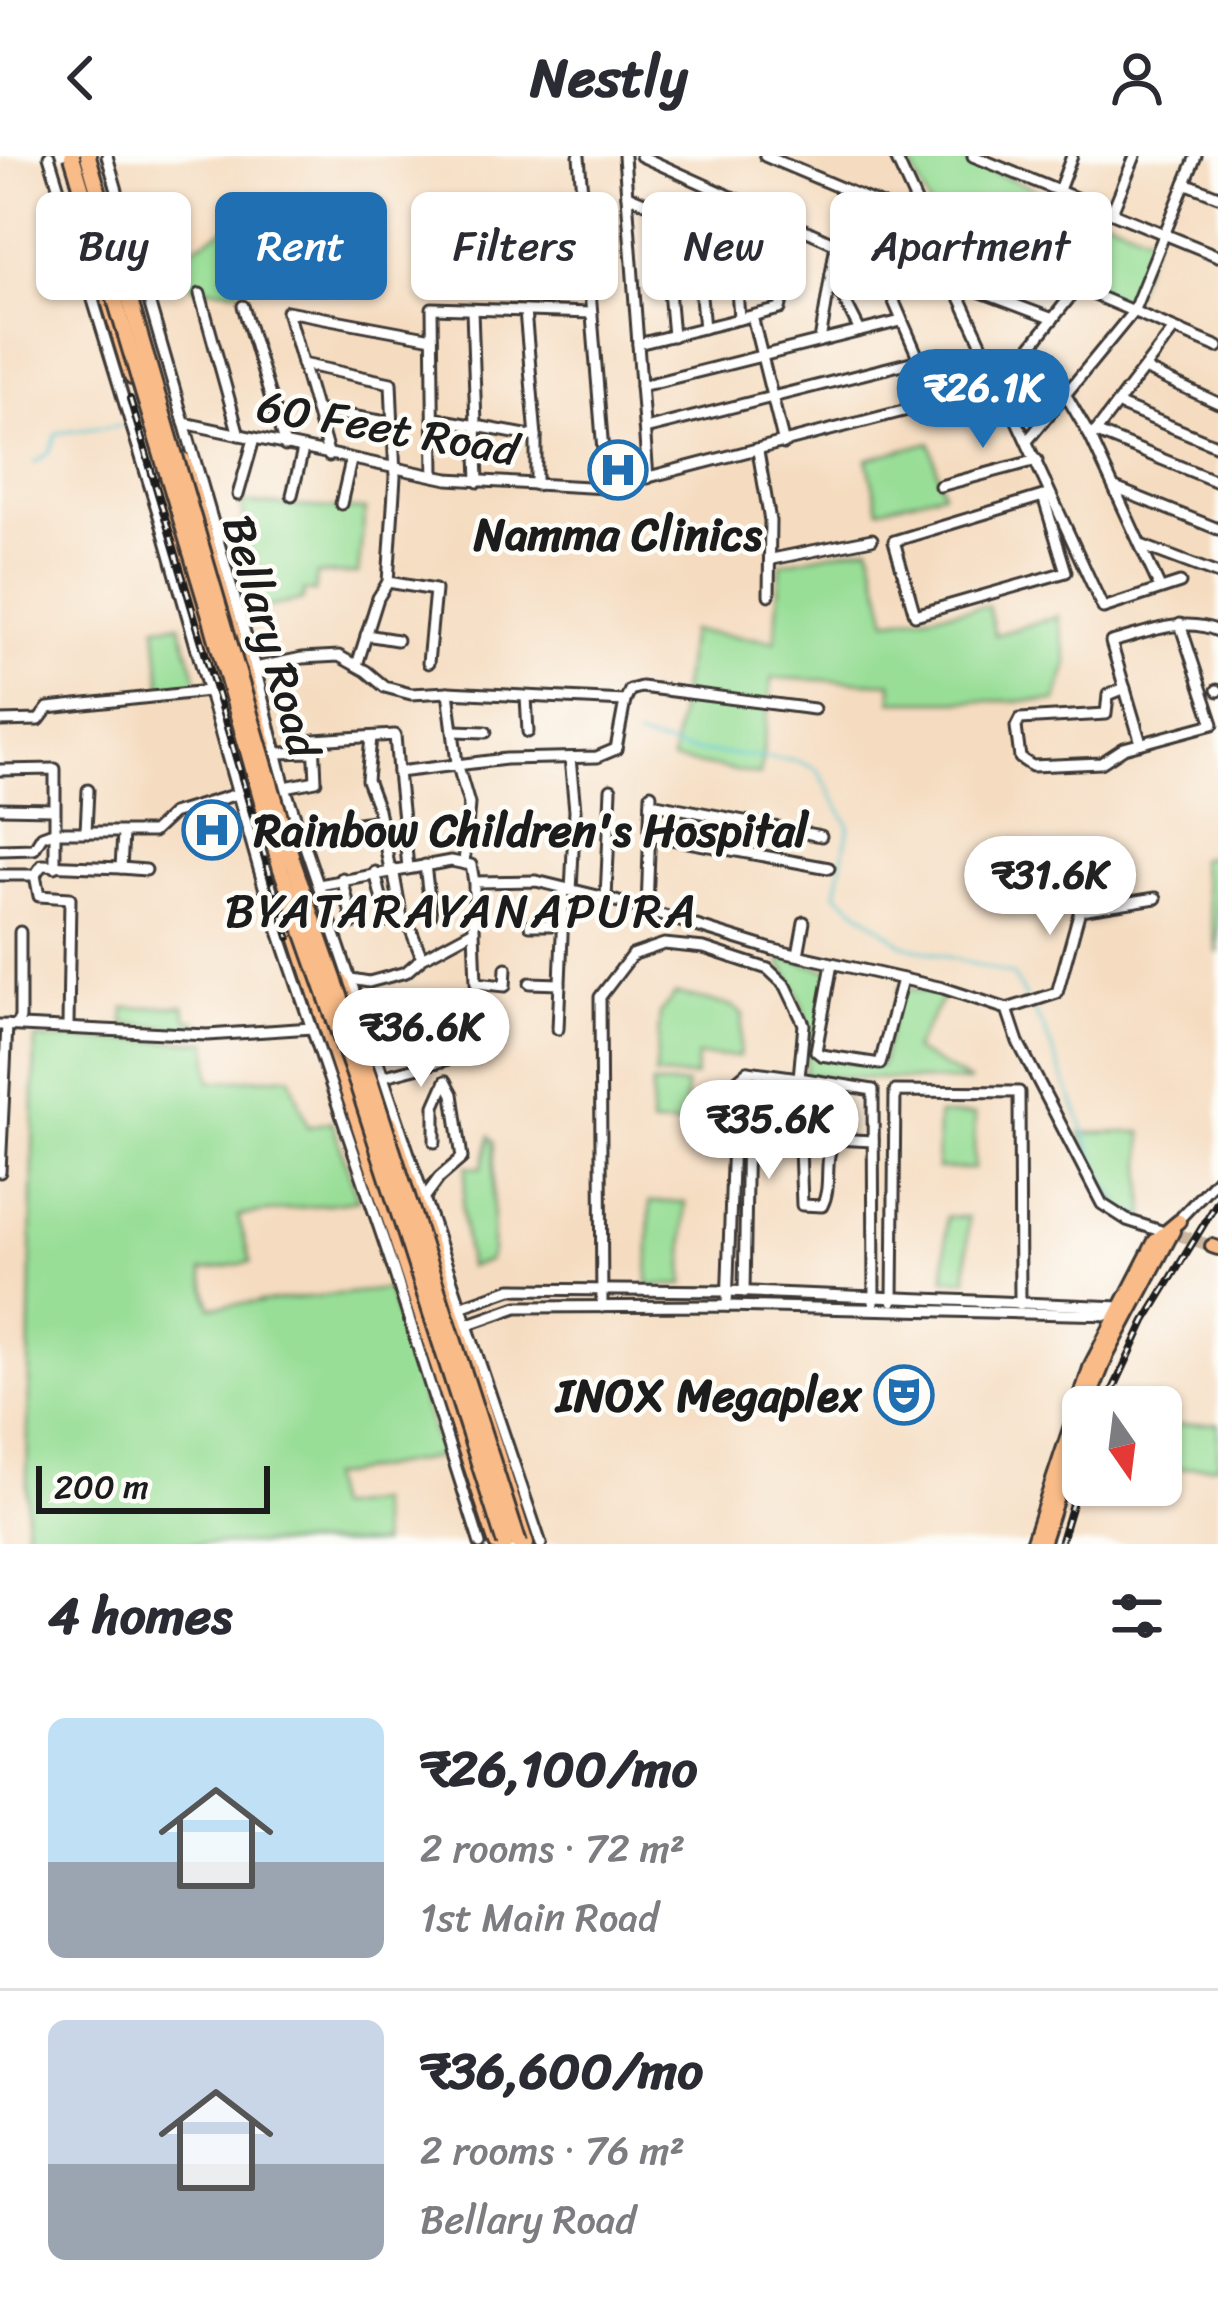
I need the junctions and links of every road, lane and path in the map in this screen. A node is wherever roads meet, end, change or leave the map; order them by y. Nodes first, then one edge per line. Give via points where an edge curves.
1 (49, 156) edge
2 (69, 156) edge
3 (90, 156) edge
4 (107, 156) edge
5 (580, 156) edge
6 (624, 156) edge
7 (641, 156) edge
8 (765, 156) edge
9 (895, 156) edge
10 (973, 156) edge
11 (1072, 156) edge
12 (1135, 156) edge
13 (1196, 156) edge
14 (1185, 183) junction
15 (1059, 190) junction
16 (722, 192) edge
17 (843, 192) edge
18 (912, 192) edge
19 (1064, 192) edge
20 (627, 195) junction
21 (1218, 196) edge
22 (642, 202) edge
23 (1112, 212) joint
24 (1164, 234) junction
25 (1218, 256) edge
26 (830, 280) edge
27 (200, 294) dead end
28 (670, 300) edge
29 (701, 300) edge
30 (738, 300) edge
31 (782, 300) edge
32 (844, 300) edge
33 (892, 300) edge
34 (961, 300) edge
35 (1002, 300) edge
36 (1068, 300) edge
37 (1105, 300) edge
38 (243, 306) dead end
39 (472, 310) junction
40 (525, 311) junction
41 (1133, 312) junction
42 (592, 313) junction
43 (752, 316) junction
44 (739, 319) junction
45 (1053, 319) junction
46 (901, 321) junction
47 (704, 328) junction
48 (1174, 329) junction
49 (860, 331) junction
50 (673, 335) junction
51 (432, 338) junction
52 (820, 341) junction
53 (638, 344) junction
54 (1218, 347) edge
55 (762, 356) junction
56 (919, 360) junction
57 (302, 364) junction
58 (1144, 369) junction
59 (641, 386) junction
60 (1000, 386) junction
61 (772, 397) junction
62 (1067, 398) junction
63 (938, 403) junction
64 (1218, 403) edge
65 (1117, 404) junction
66 (315, 410) junction
67 (433, 418) junction
68 (184, 423) junction
69 (393, 424) junction
70 (476, 426) junction
71 (645, 429) junction
72 (239, 435) junction
73 (1093, 435) junction
74 (536, 437) junction
75 (254, 439) junction
76 (1028, 440) junction
77 (784, 444) junction
78 (285, 446) junction
79 (1218, 446) edge
80 (303, 450) junction
81 (758, 451) junction
82 (329, 456) junction
83 (351, 460) junction
84 (1037, 460) junction
85 (394, 470) junction
86 (434, 476) junction
87 (648, 478) junction
88 (478, 482) junction
89 (1218, 482) edge
90 (536, 485) junction
91 (940, 486) dead end
92 (606, 488) junction
93 (1115, 488) junction
94 (238, 495) dead end
95 (292, 495) dead end
96 (341, 504) dead end
97 (1218, 529) edge
98 (1070, 530) junction
99 (1054, 535) junction
100 (872, 539) dead end
101 (1141, 545) junction
102 (772, 560) junction
103 (1218, 574) edge
104 (388, 582) junction
105 (1180, 583) dead end
106 (1160, 588) junction
107 (769, 595) dead end
108 (1180, 624) junction
109 (1218, 631) edge
110 (366, 635) junction
111 (397, 640) dead end
112 (428, 663) dead end
113 (357, 665) junction
114 (255, 668) junction
115 (1125, 688) junction
116 (208, 692) junction
117 (448, 692) junction
118 (526, 697) junction
119 (625, 701) junction
120 (814, 709) dead end
121 (0, 722) edge
122 (454, 731) junction
123 (485, 732) dead end
124 (528, 732) dead end
125 (370, 737) junction
126 (1141, 743) junction
127 (314, 752) junction
128 (276, 753) junction
129 (570, 758) junction
130 (457, 764) junction
131 (0, 770) edge
132 (398, 772) junction
133 (285, 787) junction
134 (611, 789) dead end
135 (88, 790) dead end
136 (237, 794) junction
137 (0, 808) edge
138 (53, 809) junction
139 (380, 820) junction
140 (86, 831) junction
141 (53, 832) junction
142 (123, 832) junction
143 (299, 832) junction
144 (650, 835) junction
145 (821, 836) dead end
146 (0, 850) edge
147 (464, 863) junction
148 (425, 865) junction
149 (55, 867) junction
150 (408, 867) junction
151 (121, 868) junction
152 (829, 868) dead end
153 (391, 869) junction
154 (146, 870) dead end
155 (375, 872) junction
156 (0, 874) edge
157 (35, 875) junction
158 (342, 878) junction
159 (474, 882) junction
160 (319, 884) junction
161 (568, 890) junction
162 (606, 898) junction
163 (1156, 898) dead end
164 (647, 909) junction
165 (431, 914) dead end
166 (387, 921) dead end
167 (804, 922) dead end
168 (353, 923) dead end
169 (530, 925) dead end
170 (563, 925) junction
171 (474, 930) junction
172 (20, 932) dead end
173 (797, 955) junction
174 (422, 958) junction
175 (832, 964) junction
176 (506, 968) dead end
177 (351, 979) junction
178 (902, 979) junction
179 (530, 983) dead end
180 (560, 984) junction
181 (469, 1006) dead end
182 (1007, 1009) junction
183 (354, 1016) junction
184 (8, 1025) edge
185 (68, 1026) junction
186 (319, 1026) junction
187 (558, 1029) dead end
188 (369, 1030) junction
189 (446, 1060) dead end
190 (748, 1071) junction
191 (385, 1076) junction
192 (799, 1078) junction
193 (2, 1088) edge
194 (873, 1090) junction
195 (895, 1091) junction
196 (399, 1134) junction
197 (874, 1141) junction
198 (435, 1142) dead end
199 (829, 1148) junction
200 (0, 1172) edge
201 (1218, 1178) edge
202 (425, 1197) junction
203 (1175, 1228) junction
204 (601, 1290) junction
205 (727, 1291) junction
206 (744, 1292) junction
207 (874, 1303) junction
208 (893, 1303) junction
209 (1020, 1304) junction
210 (463, 1306) junction
211 (727, 1306) junction
212 (602, 1307) junction
213 (1118, 1311) junction
214 (469, 1324) junction
215 (1095, 1386) edge
216 (1062, 1481) edge
217 (480, 1544) edge
218 (501, 1544) edge
219 (523, 1544) edge
220 (541, 1544) edge
221 (1032, 1544) edge
222 (1042, 1544) edge

1 - 116 street
2 - 186 highway, Bellary Road
2 - 218 highway, Bellary Road, bridge via 281,869
3 - 183 highway, Bellary Road via 299,860
3 - 219 highway, Bellary Road, bridge via 293,862
4 - 68 street
5 - 42 street
6 - 20 street
7 - 16 street
8 - 17 street
9 - 18 street
10 - 15 street
11 - 15 street
12 - 23 street
13 - 14 street
14 - 21 street
14 - 24 street
15 - 19 street
20 - 22 street
20 - 53 street
23 - 24 street
24 - 25 street
24 - 41 street
26 - 52 street
27 - 72 street
28 - 50 street
29 - 47 street
30 - 44 street
31 - 43 street via 780,309
32 - 49 street
33 - 46 street
34 - 60 street
35 - 45 street
36 - 45 street
37 - 41 street
38 - 78 street
39 - 40 street
39 - 51 street via 432,308
39 - 70 street
40 - 42 street
40 - 74 street
41 - 48 street
41 - 62 street
42 - 92 street
43 - 44 street
43 - 55 street
44 - 47 street
45 - 60 street
46 - 49 street
46 - 56 street
47 - 50 street
48 - 54 street
48 - 58 street
49 - 52 street
50 - 53 street
51 - 57 street via 287,311
51 - 67 street
52 - 55 street
53 - 59 street
55 - 59 street
55 - 61 street
56 - 61 street
56 - 63 street
57 - 66 street
57 - 69 street via 391,383
58 - 64 street
58 - 65 street
59 - 71 street
60 - 63 street, 60 Feet Road
60 - 76 street
61 - 71 street
61 - 77 street
62 - 73 street
62 - 76 street
63 - 77 street, 60 Feet Road
65 - 73 street
65 - 79 street
66 - 69 street
66 - 82 street
67 - 70 street
67 - 86 street
68 - 72 street, 60 Feet Road
68 - 114 street
69 - 85 street
70 - 74 street
70 - 88 street
71 - 87 street
72 - 75 street, 60 Feet Road
73 - 89 street
73 - 93 street
74 - 90 street
75 - 78 street, 60 Feet Road
75 - 94 street
76 - 84 street
77 - 81 street, 60 Feet Road
78 - 80 street, 60 Feet Road
80 - 82 street, 60 Feet Road
80 - 95 street
81 - 87 street, 60 Feet Road
81 - 102 street
82 - 83 street, 60 Feet Road
83 - 85 street, 60 Feet Road
83 - 96 street
84 - 91 street
84 - 98 street
85 - 86 street, 60 Feet Road
85 - 104 street
86 - 88 street, 60 Feet Road
87 - 92 street, 60 Feet Road
88 - 90 street, 60 Feet Road
90 - 92 street, 60 Feet Road
93 - 97 street
93 - 101 street
98 - 99 street
98 - 106 street via 1103,608
99 - 99 street via 1066,572 915,615 894,541 1043,496
100 - 102 street
101 - 103 street
101 - 106 street
102 - 107 street
104 - 110 street
104 - 112 street via 435,590
105 - 106 street
108 - 109 street
108 - 115 street via 1111,642
108 - 126 street via 1213,723
110 - 111 street
110 - 113 street
113 - 114 street via 339,656
113 - 117 street via 385,687
114 - 128 street
115 - 126 street
115 - 126 street via 1109,694 1106,714 1020,719 1020,758 1032,766 1101,763
116 - 121 street via 48,708 40,720
116 - 136 street
117 - 118 street
117 - 122 street
118 - 119 street
118 - 124 street
119 - 120 street via 641,687
119 - 129 street via 616,749
122 - 123 street
122 - 130 street
125 - 127 street via 314,740
125 - 132 street via 395,735
125 - 139 street via 367,780
127 - 128 street
127 - 133 street via 316,782
128 - 133 street
129 - 130 street
129 - 161 street
130 - 132 street
130 - 147 street via 469,804
131 - 138 street via 55,769
132 - 150 street
133 - 143 street
134 - 162 street
135 - 140 street
136 - 142 street via 172,814 153,832
136 - 186 street
137 - 138 street
138 - 141 street
139 - 143 street
139 - 153 street
140 - 141 street
140 - 142 street
141 - 146 street via 34,849
141 - 149 street
142 - 151 street
143 - 160 street
144 - 145 street via 651,798
144 - 152 street
144 - 164 street
147 - 148 street
147 - 159 street
148 - 150 street
148 - 165 street
149 - 151 street
149 - 157 street
150 - 153 street
151 - 154 street
153 - 155 street
153 - 174 street
155 - 158 street
155 - 166 street
156 - 157 street
157 - 185 street via 39,896 70,898
158 - 160 street
158 - 168 street
159 - 161 street via 536,881
159 - 171 street
160 - 177 street
161 - 162 street
161 - 170 street
162 - 164 street
163 - 182 street via 1080,910 1057,993
164 - 173 street
167 - 173 street
169 - 170 street
170 - 180 street
171 - 174 street
171 - 176 street via 476,983 505,986
172 - 184 street via 20,1018
173 - 175 street
174 - 177 street via 406,972
175 - 178 street
175 - 178 street via 821,1055 880,1064
177 - 188 street
178 - 182 street
179 - 180 street
180 - 187 street
181 - 188 street
182 - 203 street via 1102,1204 1127,1220
183 - 186 street
183 - 196 highway, Bellary Road
184 - 185 street
184 - 193 street
185 - 186 street via 207,1035
186 - 217 street
186 - 218 highway, Bellary Road
188 - 191 street
189 - 191 street
190 - 192 street
190 - 205 street via 733,1096
190 - 206 street
191 - 196 street
192 - 194 street
192 - 204 street via 804,1024 768,969 664,944 632,955 599,997
193 - 200 street
194 - 195 street
194 - 197 street
195 - 208 street
195 - 209 street via 1019,1092
196 - 202 street
196 - 219 highway, Bellary Road
197 - 199 street via 835,1139
197 - 207 street
198 - 202 street via 435,1106 446,1081 462,1158
199 - 199 street via 827,1197 822,1206 802,1205 800,1146
201 - 203 street
202 - 210 street
203 - 213 main road via 1155,1241
203 - 215 main road
204 - 205 street
204 - 210 street via 511,1289
204 - 212 street
205 - 206 street
205 - 211 street
206 - 207 street
207 - 208 street
207 - 211 street
208 - 209 street
208 - 213 street
209 - 213 street
210 - 214 street
211 - 212 street
212 - 214 street via 517,1307
213 - 221 main road via 1091,1365
214 - 220 street
216 - 222 main road

